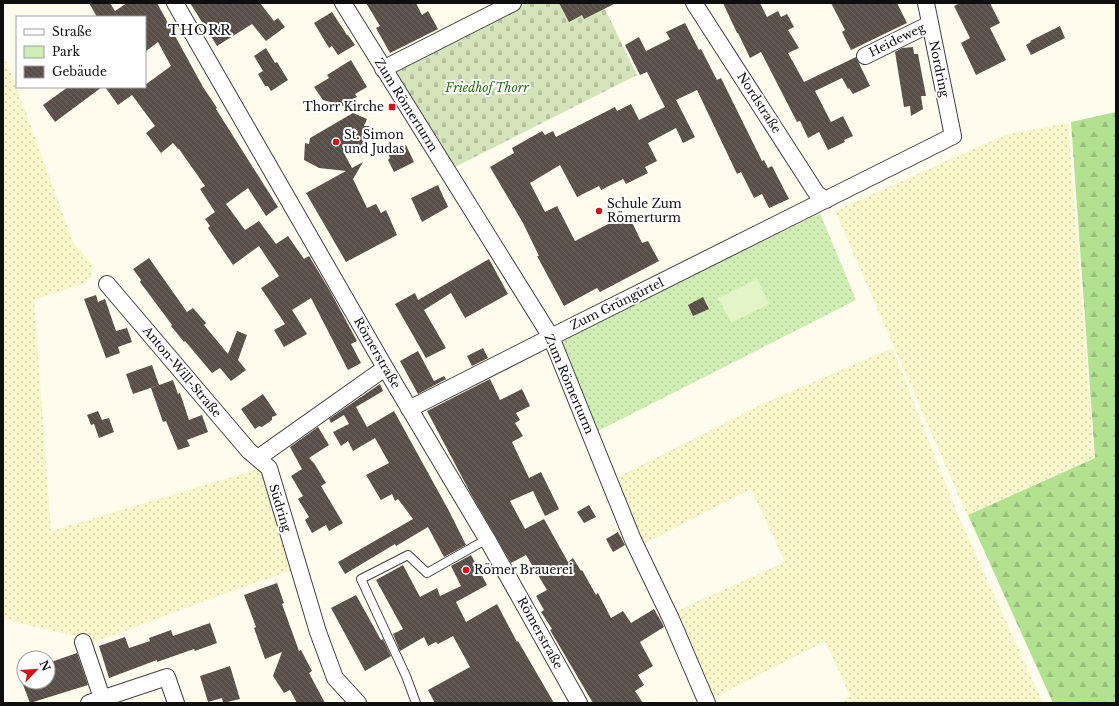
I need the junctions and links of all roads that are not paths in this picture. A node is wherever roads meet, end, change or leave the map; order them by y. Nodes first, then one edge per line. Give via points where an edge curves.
1 (175, 3) edge
2 (343, 3) edge
3 (513, 3) edge
4 (694, 3) edge
5 (926, 3) edge
6 (930, 24) junction
7 (865, 56) dead end
8 (384, 69) junction
9 (953, 136) joint
10 (826, 200) junction
11 (107, 284) dead end
12 (551, 337) junction
13 (385, 368) junction
14 (409, 409) junction
15 (258, 458) junction
16 (487, 539) junction
17 (83, 642) dead end
18 (95, 701) edge
19 (176, 703) edge
20 (358, 703) edge
21 (416, 703) edge
22 (579, 703) edge
23 (707, 703) edge

1 - 13 street, Römerstraße
2 - 8 street, Zum Römerturm
3 - 8 street
4 - 10 street, Nordstraße via 817,194
5 - 6 street, Nordring
6 - 7 street, Heideweg
6 - 9 street, Nordring
8 - 12 street, Zum Römerturm
9 - 10 street, Zum Grüngürtel
10 - 12 street, Zum Grüngürtel
11 - 15 street, Anton-Will-Straße via 249,451
12 - 14 street, Zum Grüngürtel
12 - 23 street, Zum Römerturm via 633,540
13 - 14 street, Römerstraße
13 - 15 street
14 - 16 street, Römerstraße
15 - 20 street, Südring via 269,468 318,632 335,678
16 - 21 lane via 427,573 408,555 361,579
16 - 22 street, Römerstraße
17 - 18 street
18 - 19 street via 167,677

